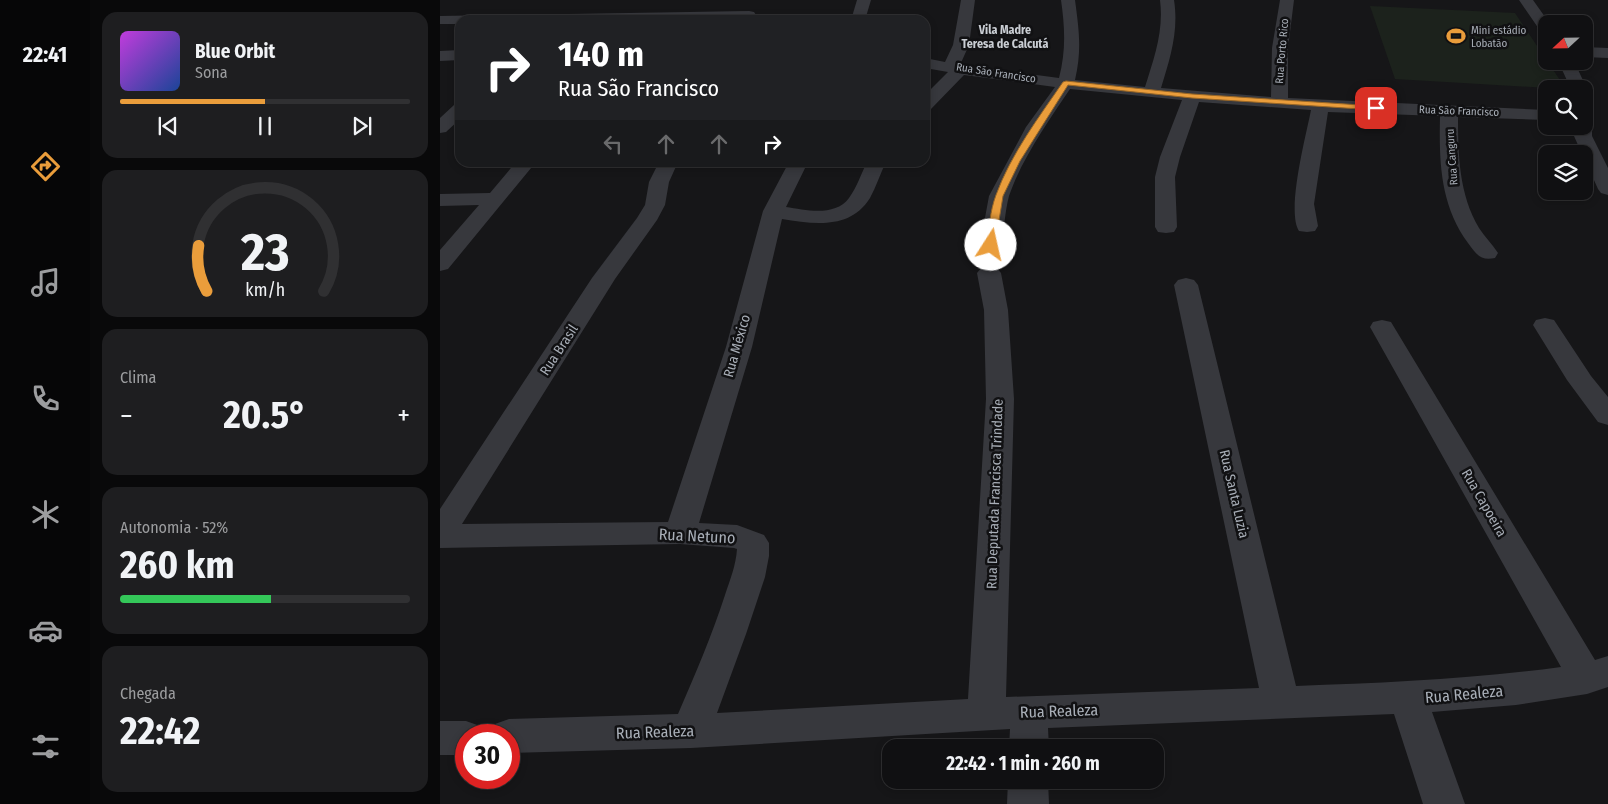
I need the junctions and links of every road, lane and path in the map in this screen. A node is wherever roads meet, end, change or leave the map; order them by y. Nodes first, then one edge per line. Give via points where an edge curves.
1 (663, 0) edge
2 (758, 0) edge
3 (864, 0) edge
4 (968, 0) edge
5 (1068, 0) edge
6 (1167, 0) edge
7 (1287, 0) edge
8 (1526, 0) edge
9 (650, 15) edge
10 (749, 15) edge
11 (860, 15) edge
12 (1538, 17) edge
13 (440, 20) edge
14 (455, 20) edge
15 (1593, 52) edge
16 (1608, 53) edge
17 (455, 55) edge
18 (440, 56) edge
19 (930, 64) edge
20 (956, 68) junction
21 (1066, 83) junction
22 (1151, 92) junction
23 (1192, 96) junction
24 (930, 99) edge
25 (1279, 103) junction
26 (1320, 106) junction
27 (1449, 111) junction
28 (455, 114) edge
29 (1538, 115) edge
30 (440, 128) edge
31 (1583, 135) edge
32 (523, 167) edge
33 (666, 167) edge
34 (796, 167) edge
35 (874, 167) edge
36 (1608, 189) edge
37 (496, 199) junction
38 (440, 200) edge
39 (773, 211) junction
40 (1307, 226) dead end
41 (1166, 227) dead end
42 (1487, 253) dead end
43 (440, 264) edge
44 (1186, 286) dead end
45 (1545, 325) dead end
46 (1382, 327) dead end
47 (1608, 416) edge
48 (680, 533) junction
49 (440, 535) edge
50 (1597, 675) edge
51 (1408, 698) junction
52 (1281, 702) junction
53 (986, 714) junction
54 (1029, 730) edge
55 (691, 732) junction
56 (520, 736) edge
57 (440, 738) edge
58 (455, 738) edge
59 (1028, 789) edge
60 (1028, 804) edge
61 (1444, 804) edge

1 - 9 street
2 - 10 street
3 - 11 street
4 - 20 street
5 - 21 street, Rua Deputada Francisca Trindade via 1073,36
6 - 22 street via 1170,23
7 - 25 street, Rua Porto Rico via 1280,48
8 - 12 street
13 - 14 street
15 - 16 street
17 - 18 street
19 - 20 street, Rua São Francisco
20 - 21 street, Rua São Francisco
20 - 24 street
21 - 22 street, Rua São Francisco
21 - 53 street, Rua Deputada Francisca Trindade via 1030,136 999,196 990,259 1000,399
22 - 23 street, Rua São Francisco
23 - 25 street, Rua São Francisco
23 - 41 street via 1165,177
25 - 26 street, Rua São Francisco
26 - 27 street, Rua São Francisco
26 - 40 street via 1304,204
27 - 29 street, Rua São Francisco
27 - 42 street, Rua Canguru via 1452,184 1466,225
28 - 30 street
31 - 36 street
32 - 37 street
33 - 49 street, Rua Brasil via 659,182 655,205 646,220 604,278
34 - 39 street, Rua México
35 - 39 street via 850,210 814,216
37 - 38 street
37 - 43 street
39 - 48 street, Rua México via 739,347
44 - 52 street, Rua Santa Luzia
45 - 47 street via 1580,380
46 - 50 street, Rua Capoeira
48 - 49 street, Rua Netuno
48 - 55 street, Rua Netuno via 738,537 753,543 754,549 748,578
50 - 51 street, Rua Realeza via 1516,689
51 - 52 street, Rua Realeza
51 - 61 street
52 - 54 street, Rua Realeza
53 - 54 street, Rua Realeza
53 - 55 street, Rua Realeza
55 - 56 street, Rua Realeza
57 - 58 street
59 - 60 street

